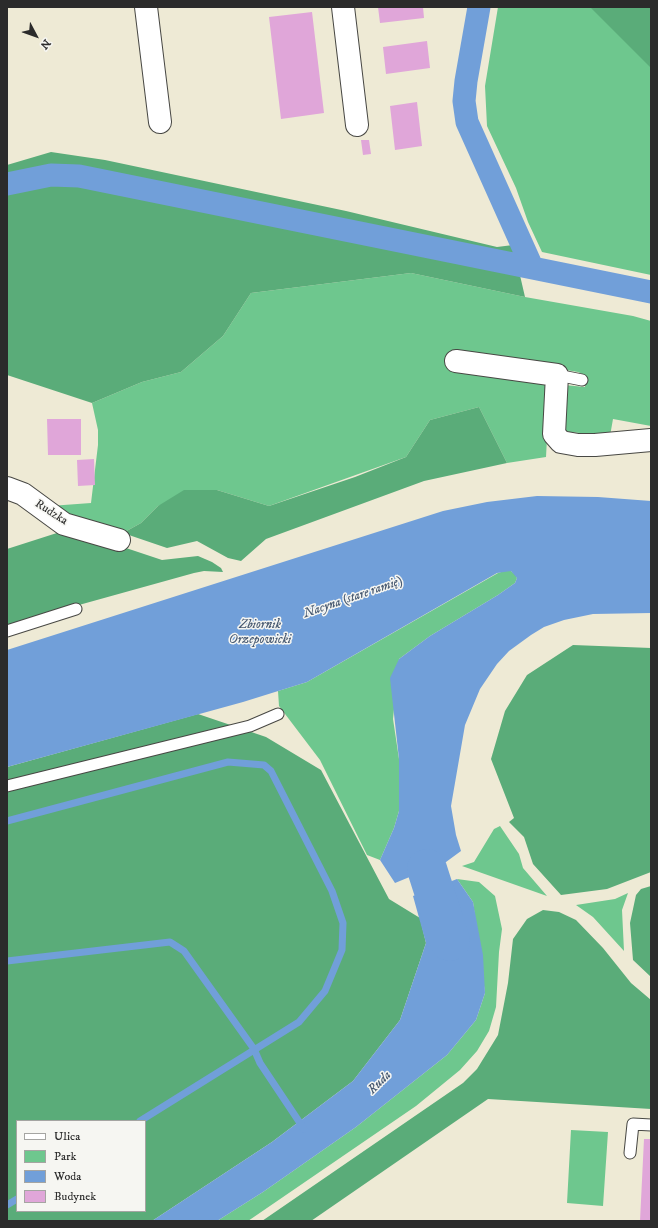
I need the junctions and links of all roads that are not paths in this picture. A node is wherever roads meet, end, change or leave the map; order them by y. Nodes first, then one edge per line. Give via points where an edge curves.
1 (146, 7) edge
2 (343, 7) edge
3 (160, 122) dead end
4 (357, 125) dead end
5 (456, 361) dead end
6 (557, 375) junction
7 (582, 380) dead end
8 (651, 440) edge
9 (7, 488) edge
10 (119, 540) dead end
11 (76, 609) dead end
12 (7, 631) edge
13 (278, 714) dead end
14 (7, 786) edge
15 (651, 1125) edge
16 (630, 1152) dead end

1 - 3 street
2 - 4 street
5 - 6 street
6 - 7 lane
6 - 8 street via 554,434 558,440 565,444 595,445
9 - 10 street, Rudzka via 23,494 64,524
11 - 12 lane
13 - 14 lane via 250,726
15 - 16 lane via 633,1124

